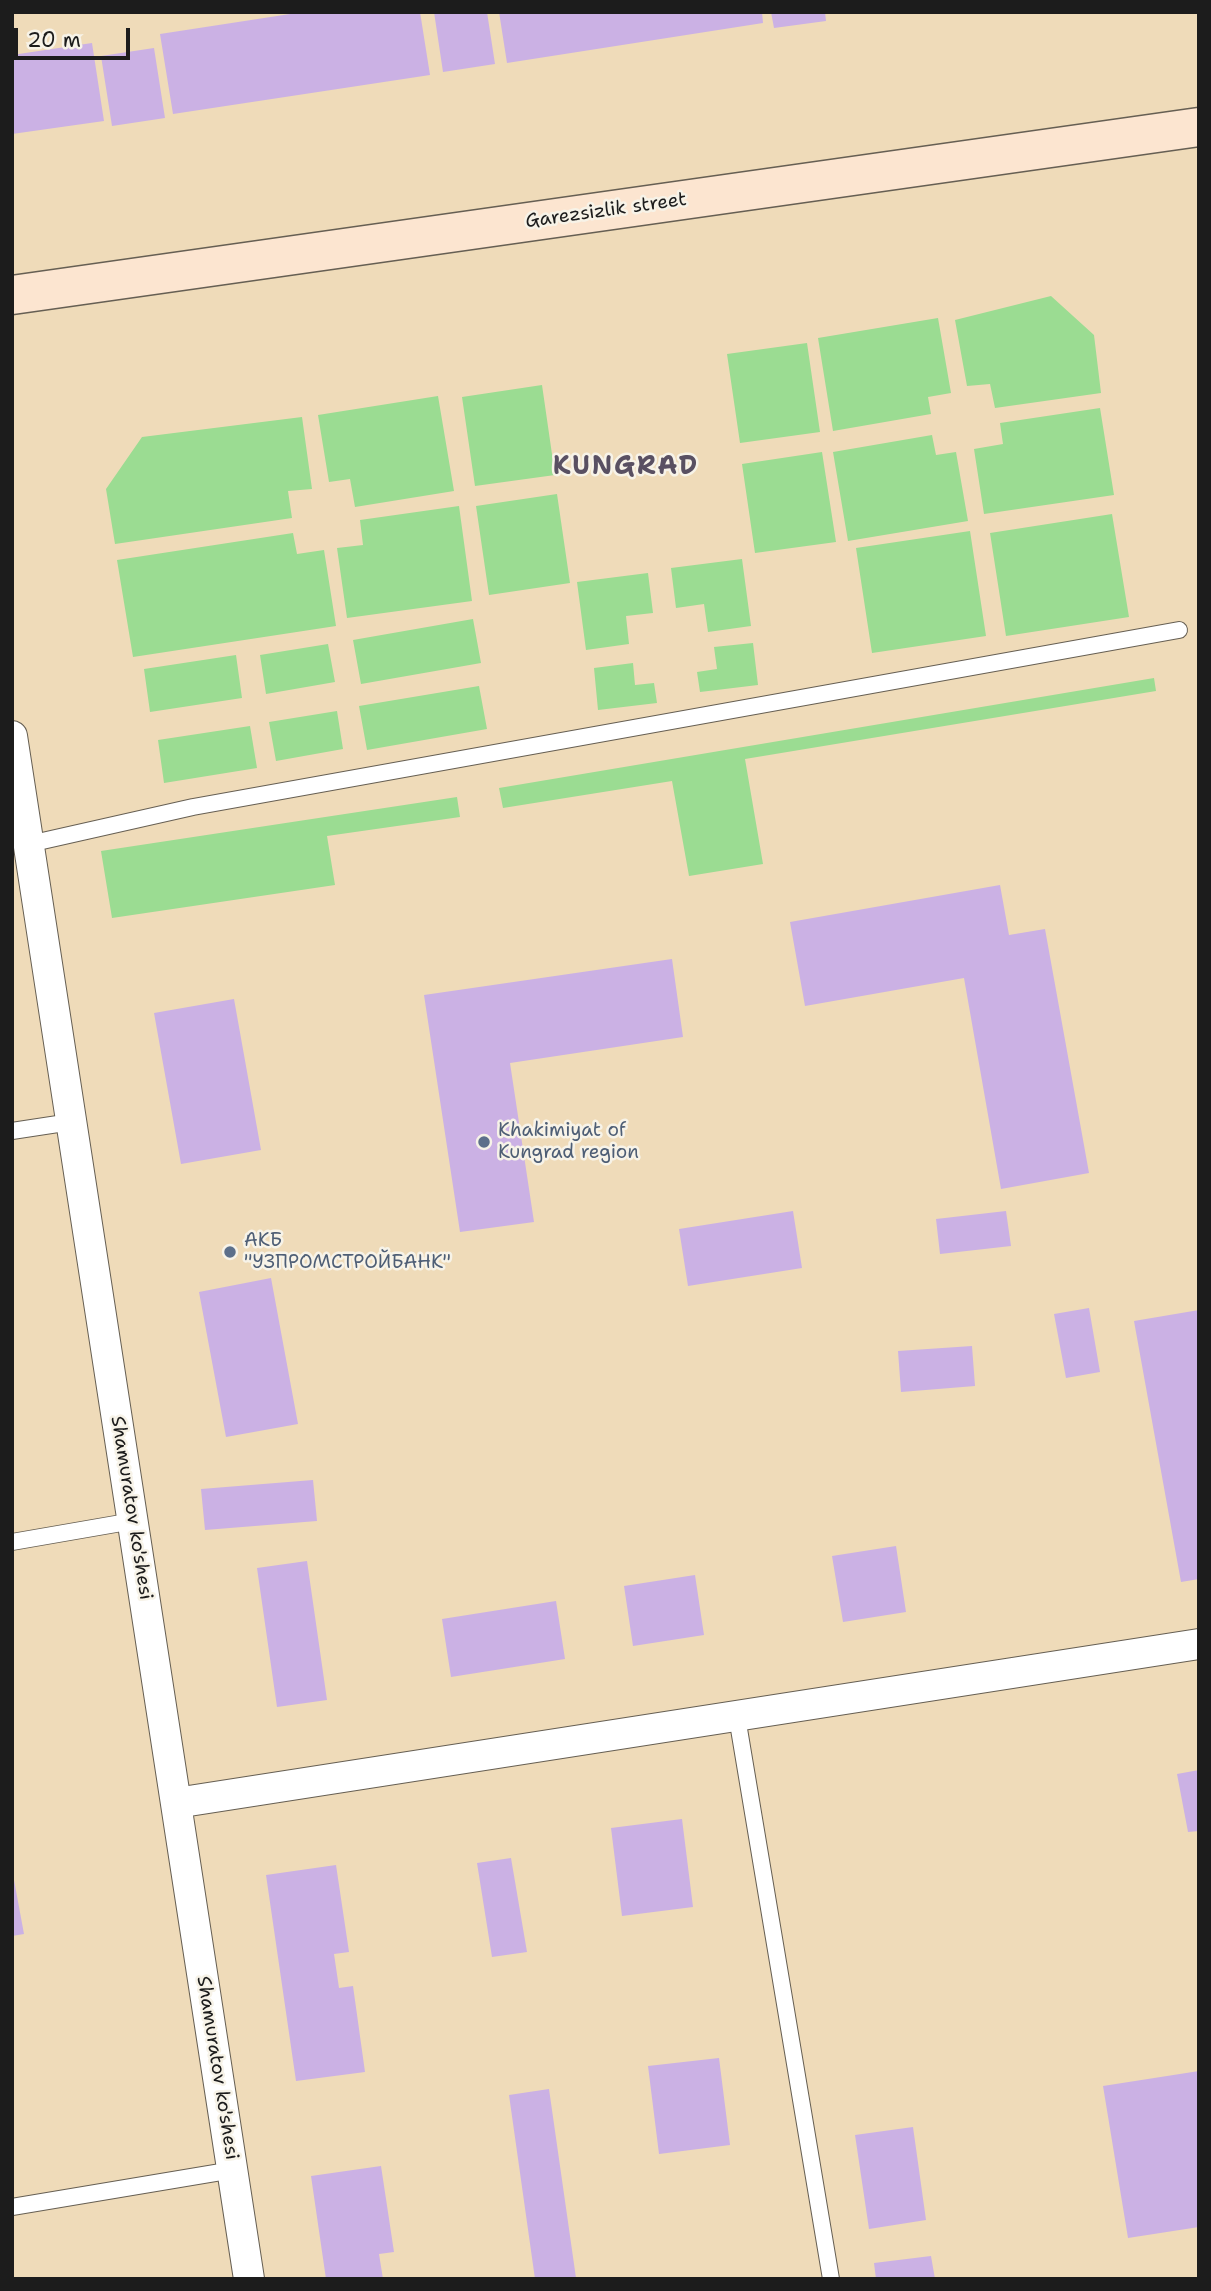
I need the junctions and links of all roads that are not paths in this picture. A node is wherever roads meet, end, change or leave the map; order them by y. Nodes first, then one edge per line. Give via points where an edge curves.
1 (1199, 127) edge
2 (12, 295) edge
3 (1179, 630) dead end
4 (12, 736) edge
5 (29, 844) junction
6 (71, 1122) junction
7 (12, 1131) edge
8 (133, 1521) junction
9 (12, 1542) edge
10 (1199, 1644) edge
11 (737, 1717) junction
12 (176, 1802) junction
13 (233, 2170) junction
14 (12, 2207) edge
15 (249, 2279) edge
16 (831, 2279) edge

1 - 2 street, Garezsizlik street
3 - 5 lane via 193,807
4 - 5 street, Shamuratov ko'shesi
5 - 6 street, Shamuratov ko'shesi
6 - 7 lane
6 - 8 street, Shamuratov ko'shesi
8 - 9 lane
8 - 12 street, Shamuratov ko'shesi
10 - 11 street
11 - 12 street
11 - 16 lane
12 - 13 street, Shamuratov ko'shesi
13 - 14 lane
13 - 15 street, Shamuratov ko'shesi

